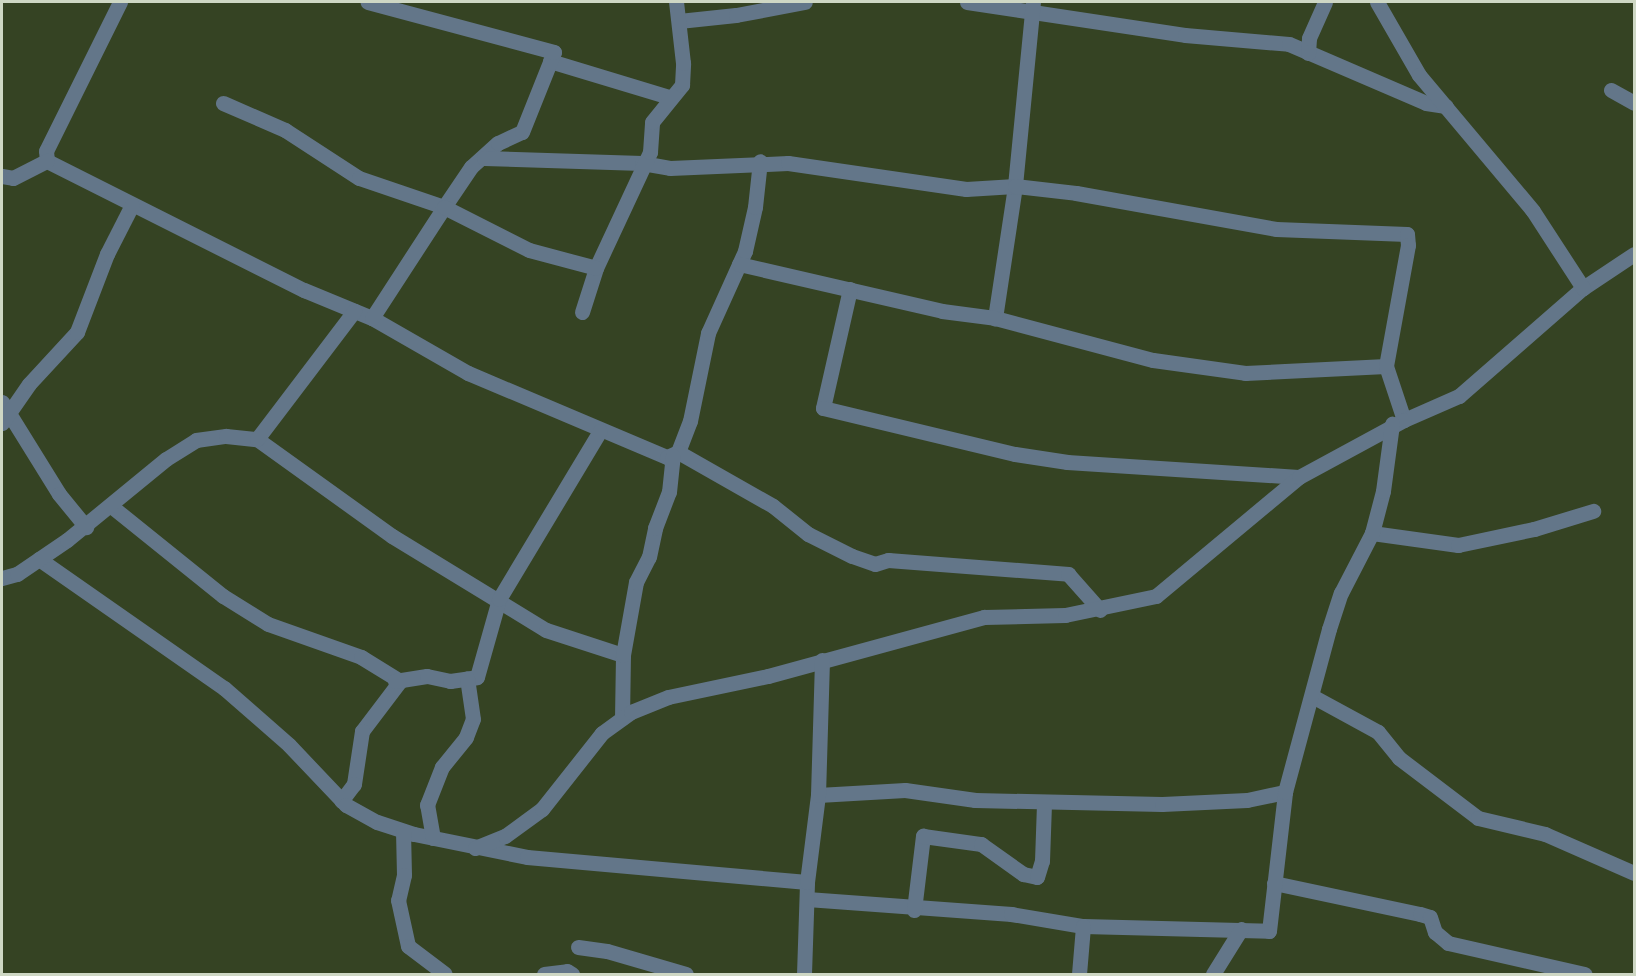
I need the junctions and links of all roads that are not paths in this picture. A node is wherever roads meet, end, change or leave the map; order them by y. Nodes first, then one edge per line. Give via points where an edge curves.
1 (120, 2) edge
2 (368, 2) edge
3 (676, 2) edge
4 (805, 2) edge
5 (967, 2) edge
6 (1325, 2) edge
7 (1377, 2) edge
8 (1033, 7) edge
9 (679, 21) junction
10 (1308, 53) junction
11 (550, 61) junction
12 (1611, 90) dead end
13 (669, 97) junction
14 (223, 103) dead end
15 (1635, 103) edge
16 (1446, 106) junction
17 (483, 158) junction
18 (47, 161) junction
19 (760, 162) junction
20 (642, 163) junction
21 (2, 176) edge
22 (1015, 186) junction
23 (132, 205) junction
24 (444, 207) junction
25 (1635, 254) edge
26 (739, 264) junction
27 (596, 268) junction
28 (1583, 288) junction
29 (850, 289) junction
30 (354, 310) junction
31 (582, 312) dead end
32 (372, 318) junction
33 (994, 318) junction
34 (1386, 366) junction
35 (5, 413) edge
36 (1398, 422) junction
37 (600, 431) junction
38 (257, 439) junction
39 (675, 454) junction
40 (1299, 477) junction
41 (111, 506) junction
42 (1593, 511) dead end
43 (86, 527) junction
44 (1372, 533) junction
45 (39, 559) junction
46 (2, 578) edge
47 (499, 599) junction
48 (1100, 610) junction
49 (623, 655) junction
50 (822, 660) junction
51 (467, 678) junction
52 (395, 681) junction
53 (1312, 696) junction
54 (622, 718) junction
55 (1285, 792) junction
56 (818, 795) junction
57 (341, 801) junction
58 (1044, 804) junction
59 (403, 831) junction
60 (433, 838) junction
61 (475, 848) junction
62 (1635, 873) edge
63 (807, 882) junction
64 (1274, 883) junction
65 (807, 899) junction
66 (914, 910) junction
67 (1083, 926) junction
68 (1241, 929) junction
69 (578, 947) dead end
70 (445, 975) edge
71 (544, 975) edge
72 (572, 975) edge
73 (686, 975) edge
74 (804, 975) edge
75 (1079, 975) edge
76 (1213, 975) edge
77 (1585, 975) edge

1 - 18 street via 46,151
2 - 11 street via 554,52
3 - 9 street
4 - 9 street
5 - 8 street
6 - 10 street via 1309,38
7 - 16 street via 1419,75
8 - 10 street via 1185,35 1289,44
8 - 22 street
9 - 13 street via 682,85
10 - 16 street via 1426,104
11 - 13 street
11 - 17 street via 522,132 498,143
12 - 15 street
13 - 20 street via 652,122 650,152
14 - 24 street via 285,130 359,178
16 - 28 street via 1533,212
17 - 20 street
17 - 24 street via 471,167
18 - 21 street via 12,178
18 - 23 street
19 - 20 street via 694,168
19 - 22 street via 966,189
19 - 26 street via 756,207
20 - 27 street
22 - 33 street
22 - 34 street via 1276,229 1407,234
23 - 30 street
23 - 35 street via 107,254 77,333
24 - 27 street via 529,250
24 - 32 street
25 - 28 street
26 - 29 street
26 - 39 street via 708,333 690,421
27 - 31 street
28 - 36 street via 1459,396
29 - 33 street via 942,311
29 - 40 street via 823,408 1015,454 1066,462
30 - 32 street
30 - 38 street
32 - 37 street via 468,373 528,396
33 - 34 street via 1153,360 1245,373
34 - 36 street
35 - 43 street via 58,494
36 - 40 street
36 - 44 street
37 - 39 street via 667,457
37 - 47 street
38 - 41 street via 226,436 196,441 165,459
38 - 47 street via 392,536
39 - 48 street via 773,506 808,534 852,556 876,564 888,560 1068,574
39 - 49 street via 669,492 649,557 636,582
40 - 48 street via 1156,596
41 - 43 street
41 - 52 street via 223,596 268,624 361,657
42 - 44 street via 1534,529 1458,545
43 - 45 street
44 - 53 street via 1341,593
45 - 46 street via 17,574
45 - 57 street via 224,688 289,746
47 - 49 street via 546,630
47 - 51 street via 477,677
48 - 50 street via 984,617
49 - 54 street
50 - 54 street via 668,697
50 - 56 street
51 - 52 street via 450,681 427,676
51 - 60 street via 473,719 466,737 442,767 427,805
52 - 57 street via 400,681 362,731 354,784
53 - 55 street
53 - 62 street via 1378,732 1399,758 1478,818 1545,834
54 - 61 street via 602,733 542,809 505,836
55 - 58 street via 1203,803
55 - 64 street
56 - 58 street via 905,790
56 - 63 street
57 - 59 street via 377,822
58 - 66 street via 1042,861 1037,877 1023,874 981,844 923,836
59 - 60 street
59 - 70 street via 404,875 398,900 408,946
60 - 61 street
61 - 63 street via 576,862
63 - 65 street
64 - 68 street via 1269,931
64 - 77 street via 1420,914 1430,917 1435,932 1448,943
65 - 66 street
65 - 74 street
66 - 67 street via 1011,914
67 - 68 street
67 - 75 street
68 - 76 street
69 - 73 street via 607,951
71 - 72 street via 567,971

